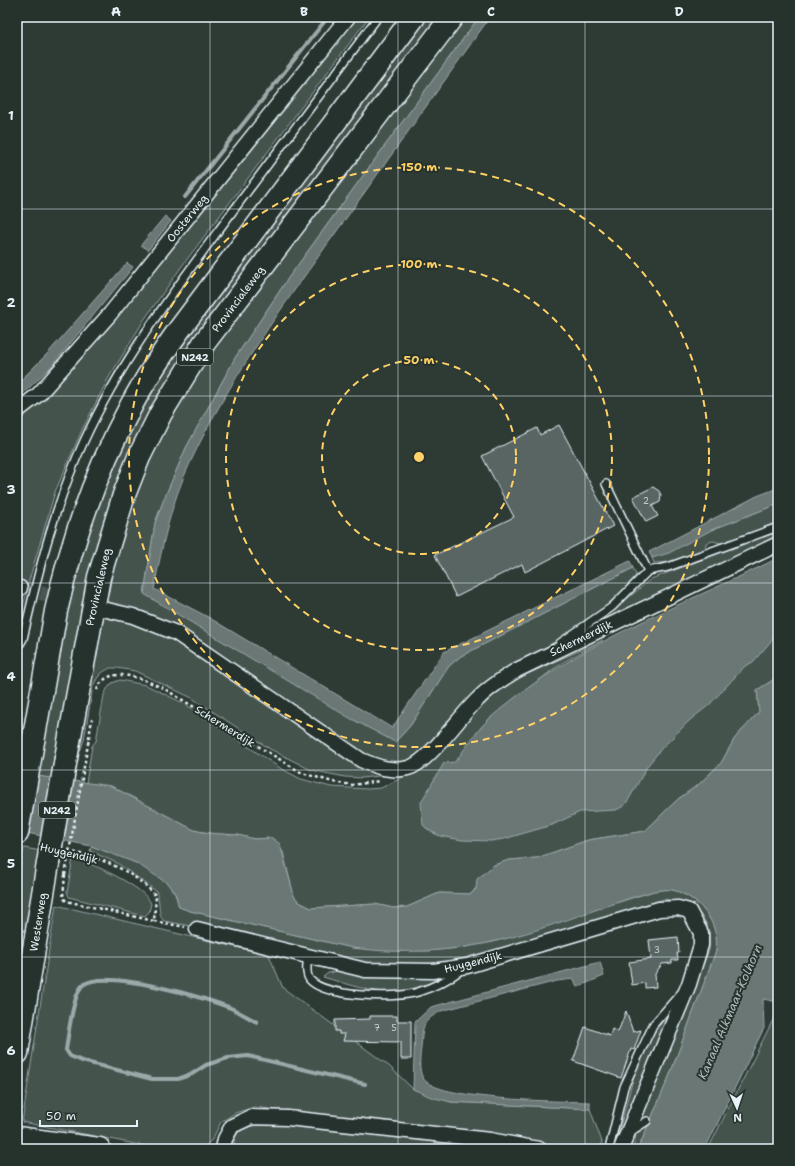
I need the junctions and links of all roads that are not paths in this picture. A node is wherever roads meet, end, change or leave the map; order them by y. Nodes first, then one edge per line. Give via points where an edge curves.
1 (348, 17) edge
2 (378, 17) edge
3 (414, 17) edge
4 (452, 17) edge
5 (395, 30) dead end
6 (387, 53) junction
7 (17, 411) edge
8 (606, 484) dead end
9 (778, 527) edge
10 (778, 544) edge
11 (648, 571) junction
12 (107, 610) tunnel mouth
13 (17, 649) edge
14 (536, 660) junction
15 (17, 833) edge
16 (58, 863) joint
17 (197, 929) road end
18 (308, 956) junction
19 (467, 966) junction
20 (689, 984) junction
21 (17, 1053) edge
22 (647, 1121) dead end
23 (627, 1134) junction
24 (17, 1138) edge
25 (99, 1149) edge
26 (223, 1149) edge
27 (539, 1149) edge
28 (609, 1149) edge
29 (621, 1149) edge

1 - 7 street, Oosterweg via 110,314 39,394
2 - 13 lane via 168,298 114,382 86,437 48,535 23,639
3 - 6 main road, N242
4 - 16 main road, Provincialeweg / N242, bridge via 204,343 161,413 139,458 124,495 98,577 66,758
5 - 6 lane
6 - 15 main road, N242 via 179,330 132,404 96,482 64,576
8 - 11 lane
9 - 11 lane via 668,567
10 - 14 street, Schermerdijk
11 - 14 lane via 612,607
12 - 14 street, Schermerdijk via 133,616 176,633 361,760 386,770 410,768 445,737 477,699 499,681
16 - 21 main road, Westerweg / N242
17 - 18 street, Huygendijk
18 - 19 street, Huygendijk via 373,971 433,971
18 - 19 lane via 309,978 317,986 335,991 394,996 417,992 449,979
19 - 20 street, Huygendijk via 652,911 678,908 689,911 702,933
20 - 23 street, Huygendijk
20 - 28 lane, Huygendijk via 653,1025 624,1087
22 - 23 lane
23 - 29 street, Huygendijk
24 - 25 main road
26 - 27 street via 232,1126 251,1117 288,1118 490,1140

